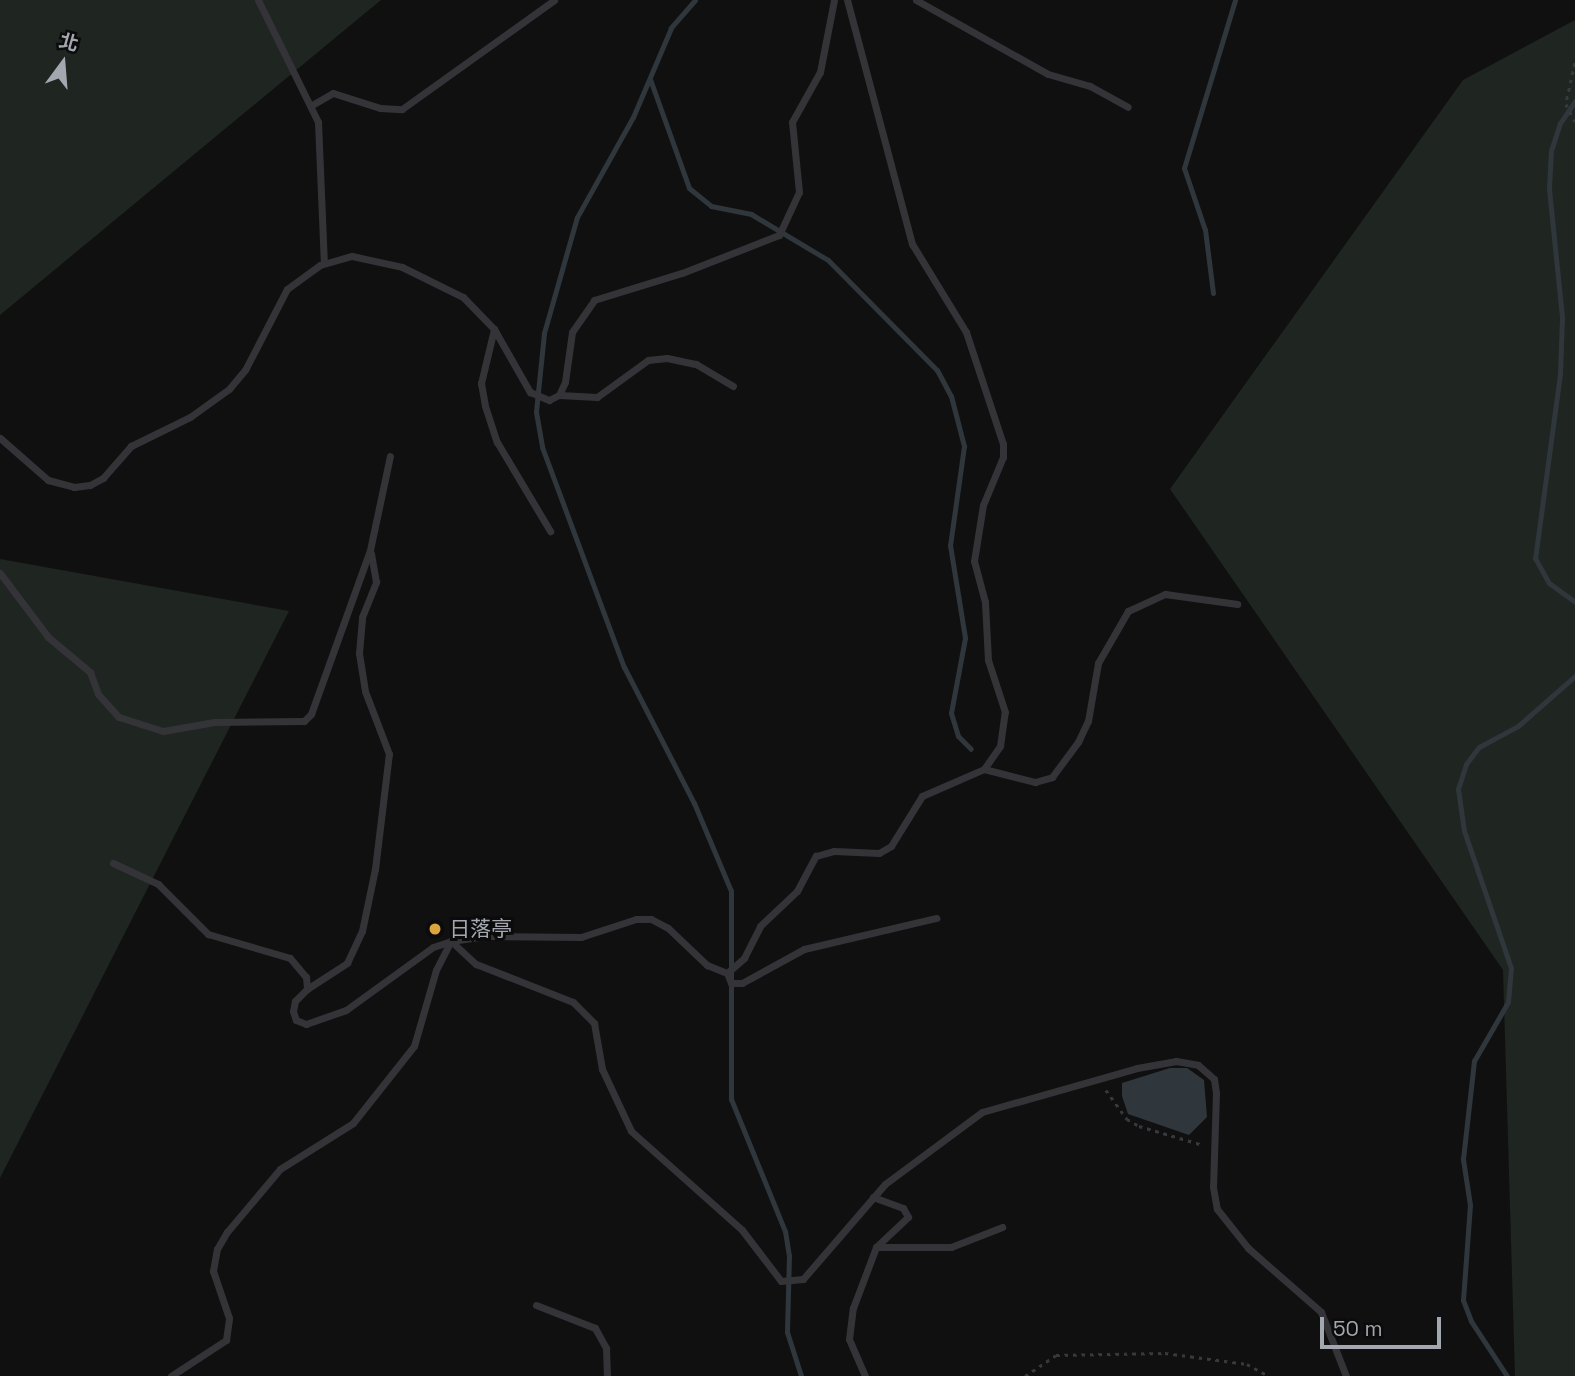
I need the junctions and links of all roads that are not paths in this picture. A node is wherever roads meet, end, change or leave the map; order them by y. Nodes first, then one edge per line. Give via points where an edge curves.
1 (258, 0) edge
2 (554, 0) edge
3 (834, 0) edge
4 (847, 0) edge
5 (916, 0) edge
6 (312, 105) junction
7 (1128, 107) dead end
8 (324, 263) junction
9 (494, 330) junction
10 (733, 386) dead end
11 (559, 395) junction
12 (0, 438) edge
13 (390, 456) dead end
14 (550, 531) dead end
15 (370, 550) junction
16 (0, 573) edge
17 (1237, 604) dead end
18 (984, 769) junction
19 (113, 863) dead end
20 (936, 918) dead end
21 (451, 941) junction
22 (727, 973) junction
23 (307, 989) junction
24 (873, 1196) junction
25 (1002, 1227) dead end
26 (876, 1247) junction
27 (536, 1305) dead end
28 (171, 1376) edge
29 (607, 1376) edge
30 (865, 1376) edge
31 (1346, 1376) edge

1 - 6 lane
2 - 6 lane via 402,110 332,93
3 - 11 lane via 823,63 792,122 799,192 779,234 682,273 594,300 572,332
4 - 18 lane via 912,244 966,332 1003,444 1003,457 983,505 974,561 985,602 988,660 1005,712 1000,746
5 - 7 lane via 1048,74 1090,86
6 - 8 lane via 320,138
8 - 9 lane via 352,256 402,267 463,297
8 - 12 lane via 287,289 245,370 229,389 190,417 131,446 103,478 74,487 48,480
9 - 11 lane via 530,392 550,400
9 - 14 lane via 481,383 485,406 497,442
10 - 11 lane via 696,364 667,358 648,360 597,397
13 - 15 lane
15 - 16 lane via 311,714 304,721 214,722 163,731 141,727 109,708 89,672 48,637
15 - 23 lane via 376,582 362,617 359,653 365,691 389,754 375,869 362,931 347,963
17 - 18 lane via 1165,594 1128,611 1098,663 1088,721 1059,770 1035,782
18 - 22 lane via 922,796 891,846 879,853 834,851 816,856 797,891 760,926 744,958
19 - 23 lane via 158,884 208,934 289,958 306,977
20 - 22 lane via 804,949 742,983 730,983
21 - 22 lane via 488,936 581,937 636,919 651,919 668,928 707,965
21 - 23 lane via 433,947 369,996 324,1022 296,1020 295,1001
21 - 24 lane via 476,964 585,1010 594,1023 609,1089 631,1131 742,1230 781,1281 794,1282 814,1269
21 - 28 lane via 436,970 414,1046 353,1123 280,1169 227,1232 217,1249 213,1271 229,1318 226,1340
24 - 26 lane via 903,1208 908,1217
24 - 31 lane via 982,1112 1176,1061 1198,1065 1214,1079 1217,1209 1248,1248 1321,1312
25 - 26 lane via 951,1247
26 - 30 lane via 848,1331
27 - 29 lane via 595,1328 606,1349

